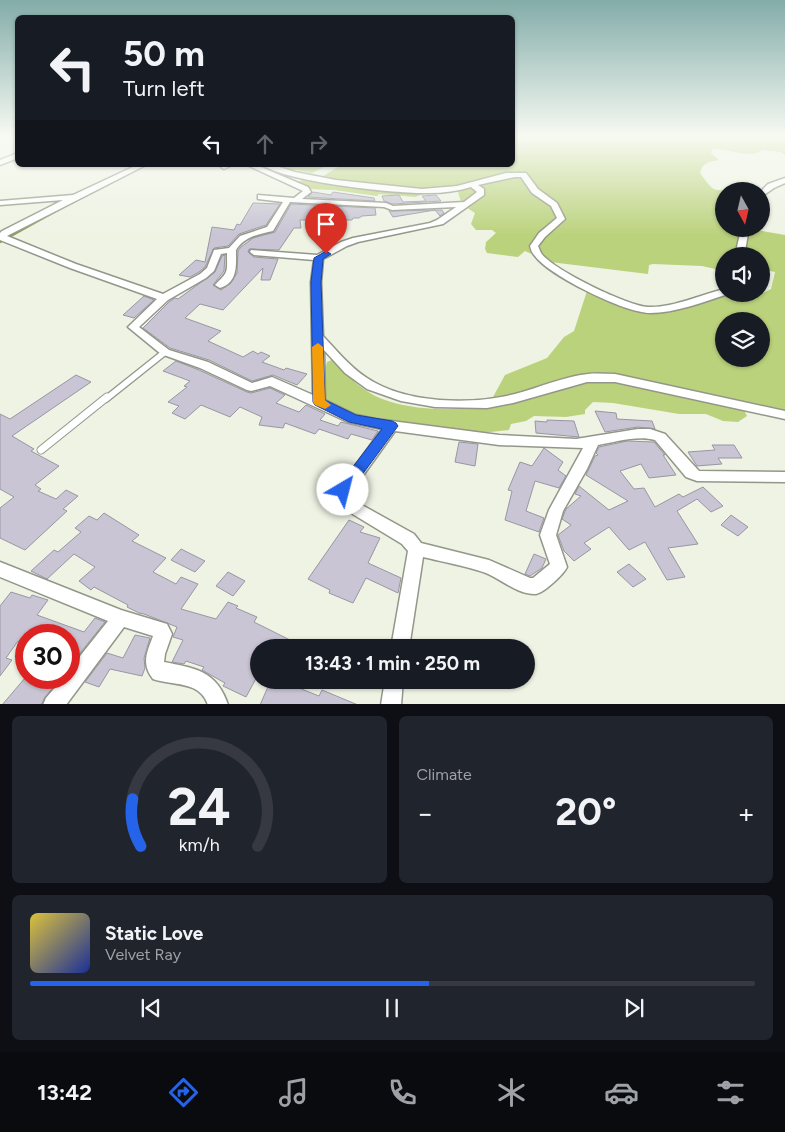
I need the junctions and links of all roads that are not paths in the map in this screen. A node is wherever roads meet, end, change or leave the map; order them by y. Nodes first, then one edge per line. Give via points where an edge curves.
1 (134, 169) edge
2 (259, 169) edge
3 (278, 169) edge
4 (785, 180) edge
5 (473, 185) junction
6 (770, 187) edge
7 (75, 197) junction
8 (260, 198) dead end
9 (292, 201) junction
10 (0, 203) edge
11 (464, 204) junction
12 (6, 239) edge
13 (232, 250) junction
14 (254, 252) dead end
15 (319, 258) junction
16 (220, 284) dead end
17 (715, 294) edge
18 (164, 298) junction
19 (318, 337) junction
20 (165, 352) junction
21 (319, 402) junction
22 (785, 415) edge
23 (392, 426) junction
24 (592, 443) junction
25 (42, 450) dead end
26 (785, 477) edge
27 (416, 549) junction
28 (0, 569) edge
29 (121, 618) junction
30 (401, 639) edge
31 (393, 689) edge
32 (53, 704) edge
33 (218, 704) edge
34 (391, 704) edge

1 - 7 street
2 - 9 street via 305,189 306,192
3 - 5 street via 308,178 406,190 446,191
4 - 6 street
5 - 11 street via 481,193
5 - 17 street via 510,174 523,175 535,191 554,205 561,219 534,246 540,258 620,303 651,310
7 - 10 street
7 - 12 street via 5,233
8 - 9 street
9 - 11 street via 386,204 392,208
9 - 13 street via 274,219 270,229 258,230 238,241
11 - 15 street via 432,225 356,240
12 - 18 street
13 - 16 street via 232,275
13 - 18 street via 217,252 211,269
14 - 15 street
15 - 19 street via 316,282
18 - 20 street via 133,327
19 - 21 street
19 - 22 street via 352,373 370,386 399,397 426,402 479,404 502,401 598,376
20 - 21 street via 204,365 251,387 272,380
20 - 25 lane
21 - 23 street via 353,419
23 - 24 street via 499,440
23 - 27 street via 340,495 346,502 408,539
24 - 26 street via 650,434 660,437 697,476
24 - 27 street via 556,510 548,535 559,567 536,586 448,555
27 - 30 street
28 - 29 street
29 - 32 street
29 - 33 street via 161,630 163,634 153,661 155,668 207,686 217,696
31 - 34 street

